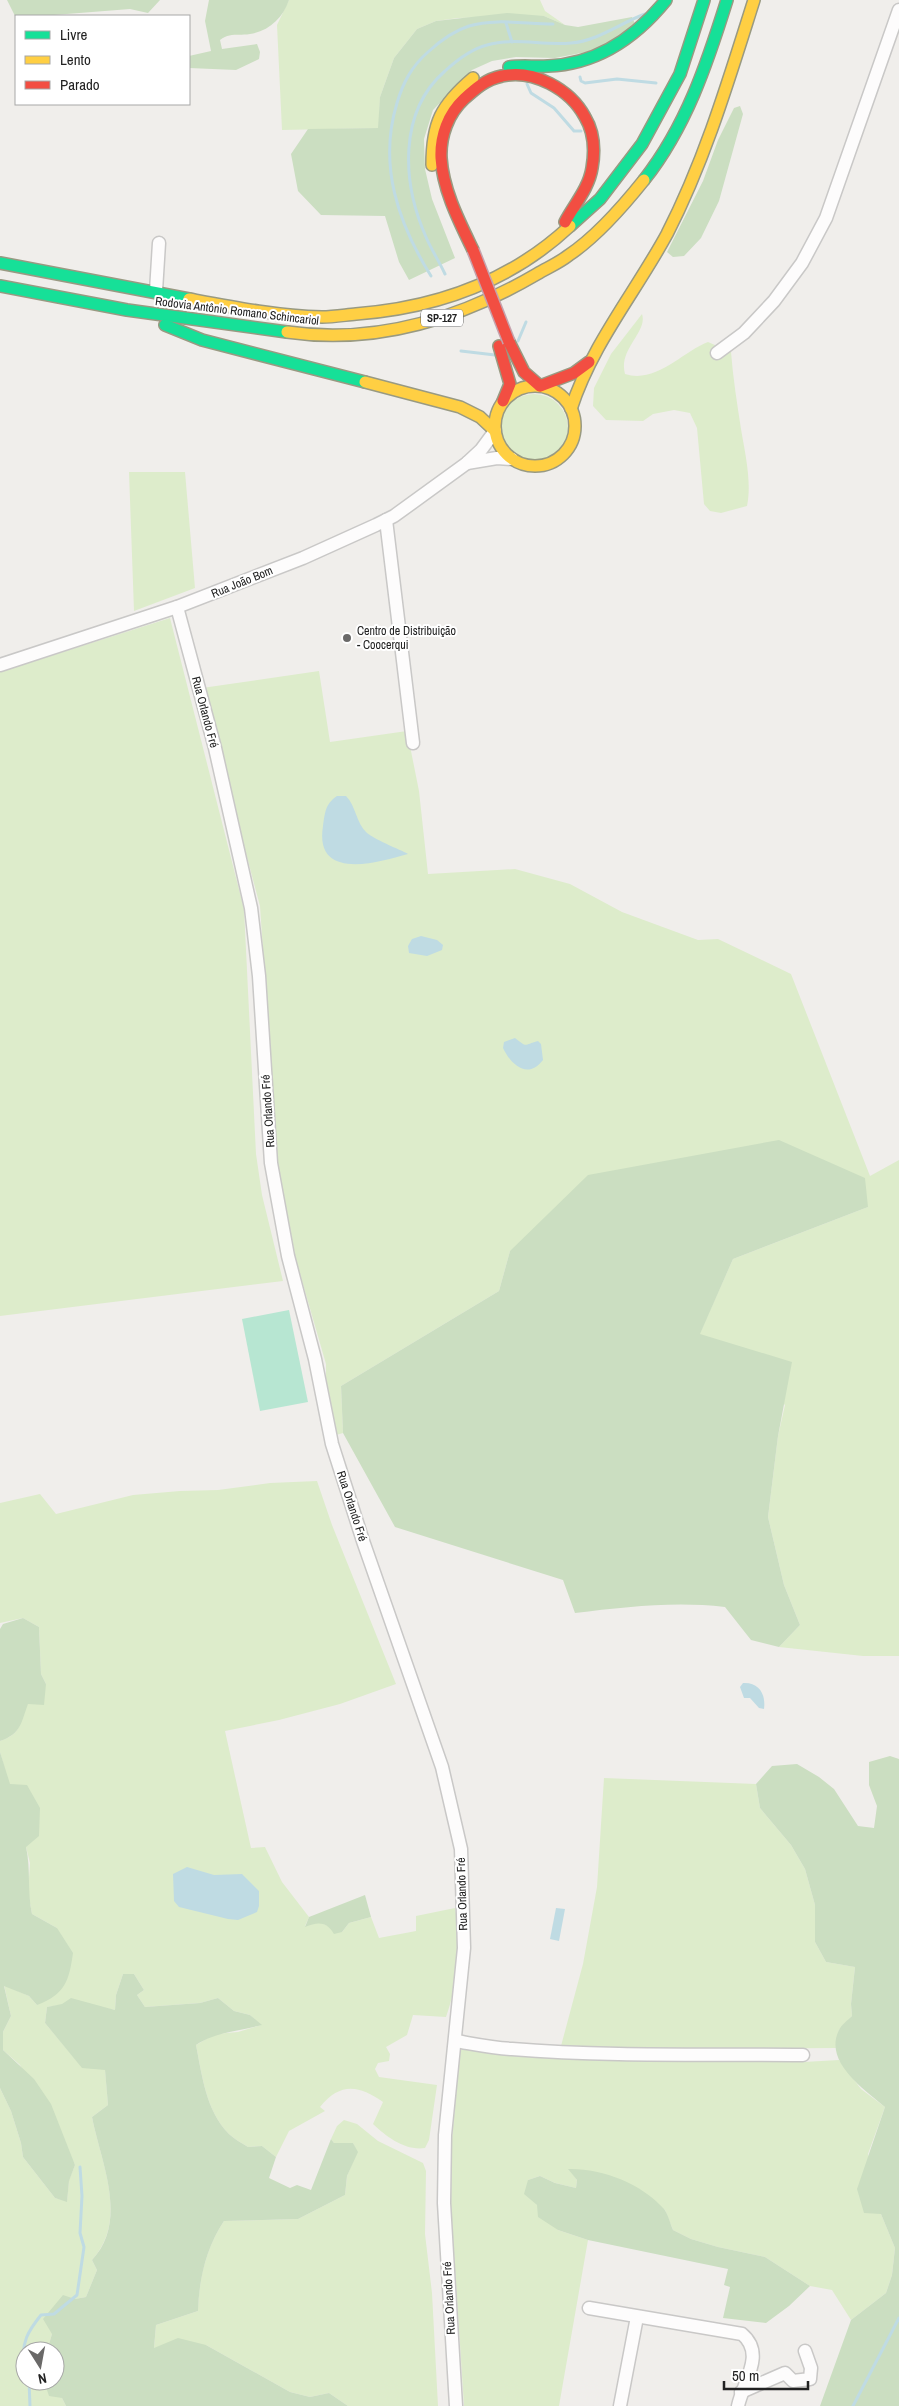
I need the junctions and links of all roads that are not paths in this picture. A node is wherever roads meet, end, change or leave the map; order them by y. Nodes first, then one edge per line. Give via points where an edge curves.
1 (666, 0) edge
2 (704, 0) edge
3 (727, 0) edge
4 (754, 0) edge
5 (899, 10) edge
6 (555, 240) junction
7 (160, 243) dead end
8 (468, 252) junction
9 (0, 263) edge
10 (0, 286) edge
11 (156, 291) junction
12 (127, 310) junction
13 (504, 344) junction
14 (717, 353) dead end
15 (589, 362) junction
16 (540, 386) junction
17 (502, 404) junction
18 (572, 409) junction
19 (495, 431) junction
20 (512, 459) junction
21 (467, 464) junction
22 (386, 520) junction
23 (177, 607) junction
24 (0, 665) edge
25 (413, 743) dead end
26 (456, 2041) junction
27 (803, 2054) dead end
28 (589, 2308) dead end
29 (637, 2317) junction
30 (805, 2351) dead end
31 (741, 2392) junction
32 (456, 2406) edge
33 (620, 2406) edge
34 (738, 2406) edge

1 - 8 main road via 652,20 612,50 550,66 494,69 474,77 452,94 439,116 431,140 432,168 438,197
2 - 6 main road, Rodovia Antônio Romano Schincariol / SP-127 via 680,74 642,144 600,199
3 - 12 main road, Rodovia Antônio Romano Schincariol / SP-127 via 705,71 683,120 656,165 624,205 570,254 505,293 430,323 365,334 312,336
4 - 15 main road via 696,170 666,235
5 - 14 street via 826,218 802,263 774,301 744,333
6 - 8 main road via 592,168 590,128 580,108 564,91 537,78 516,74 494,77 464,97 446,127 442,142 442,161
6 - 11 main road, Rodovia Antônio Romano Schincariol / SP-127 via 521,264 451,297 395,311 322,316 234,306
7 - 11 street
8 - 13 main road, bridge
9 - 11 main road, Rodovia Antônio Romano Schincariol / SP-127
10 - 12 main road, Rodovia Antônio Romano Schincariol / SP-127
12 - 19 main road via 202,340 460,407 480,417
13 - 16 main road via 524,372
13 - 17 main road via 510,384
15 - 16 main road via 574,373
15 - 18 main road via 576,390
16 - 17 main road via 517,391
16 - 18 main road via 554,391
17 - 19 main road
18 - 20 main road via 573,440 560,458 537,466
19 - 20 main road via 499,444
19 - 21 street
20 - 21 street via 497,458
21 - 22 street, Rua João Bom
22 - 23 street, Rua João Bom via 303,558
22 - 25 street
23 - 24 street, Rua João Bom
23 - 26 street, Rua Orlando Fré via 252,908 271,1163 288,1256 315,1359 332,1444 362,1540 442,1767 461,1849 464,1948
26 - 27 street via 510,2049 565,2052
26 - 32 street, Rua Orlando Fré via 445,2135 444,2203
28 - 29 street
29 - 31 street via 738,2332 751,2344 754,2362
29 - 33 street
30 - 31 street via 811,2368 810,2379 793,2381 785,2373
31 - 34 street

